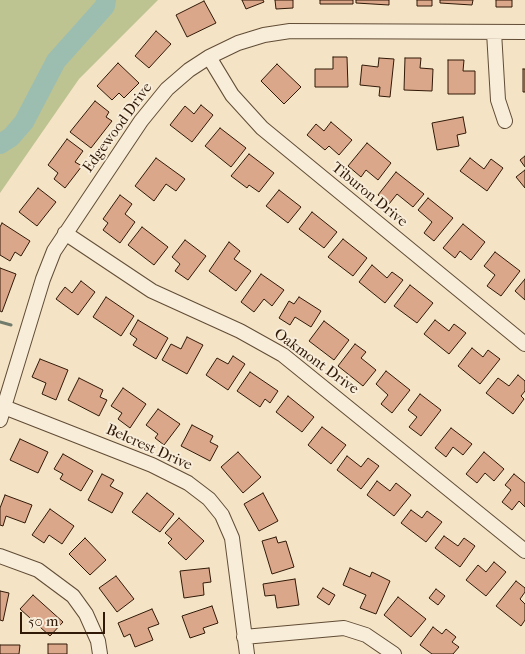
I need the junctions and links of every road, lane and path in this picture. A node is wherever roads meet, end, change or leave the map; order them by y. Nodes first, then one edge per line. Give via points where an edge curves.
1 (494, 32) junction
2 (525, 32) edge
3 (209, 57) junction
4 (505, 121) dead end
5 (65, 233) junction
6 (525, 344) edge
7 (2, 413) edge
8 (525, 551) edge
9 (0, 556) edge
10 (244, 637) junction
11 (100, 654) edge
12 (247, 654) edge
13 (394, 654) edge

1 - 2 street, Edgewood Drive
1 - 3 street, Edgewood Drive via 290,31 254,38
1 - 4 street via 498,100
3 - 5 street, Edgewood Drive via 180,77 153,105
3 - 6 street, Tiburon Drive via 232,95 262,128
5 - 7 street, Edgewood Drive via 45,271
5 - 8 street, Oakmont Drive via 152,291 240,331 283,355
7 - 10 street, Belcrest Drive via 152,465 204,494 222,515 232,538
9 - 11 street via 38,570 73,596 86,614
10 - 12 street, Belcrest Drive
10 - 13 street via 344,628 366,635

